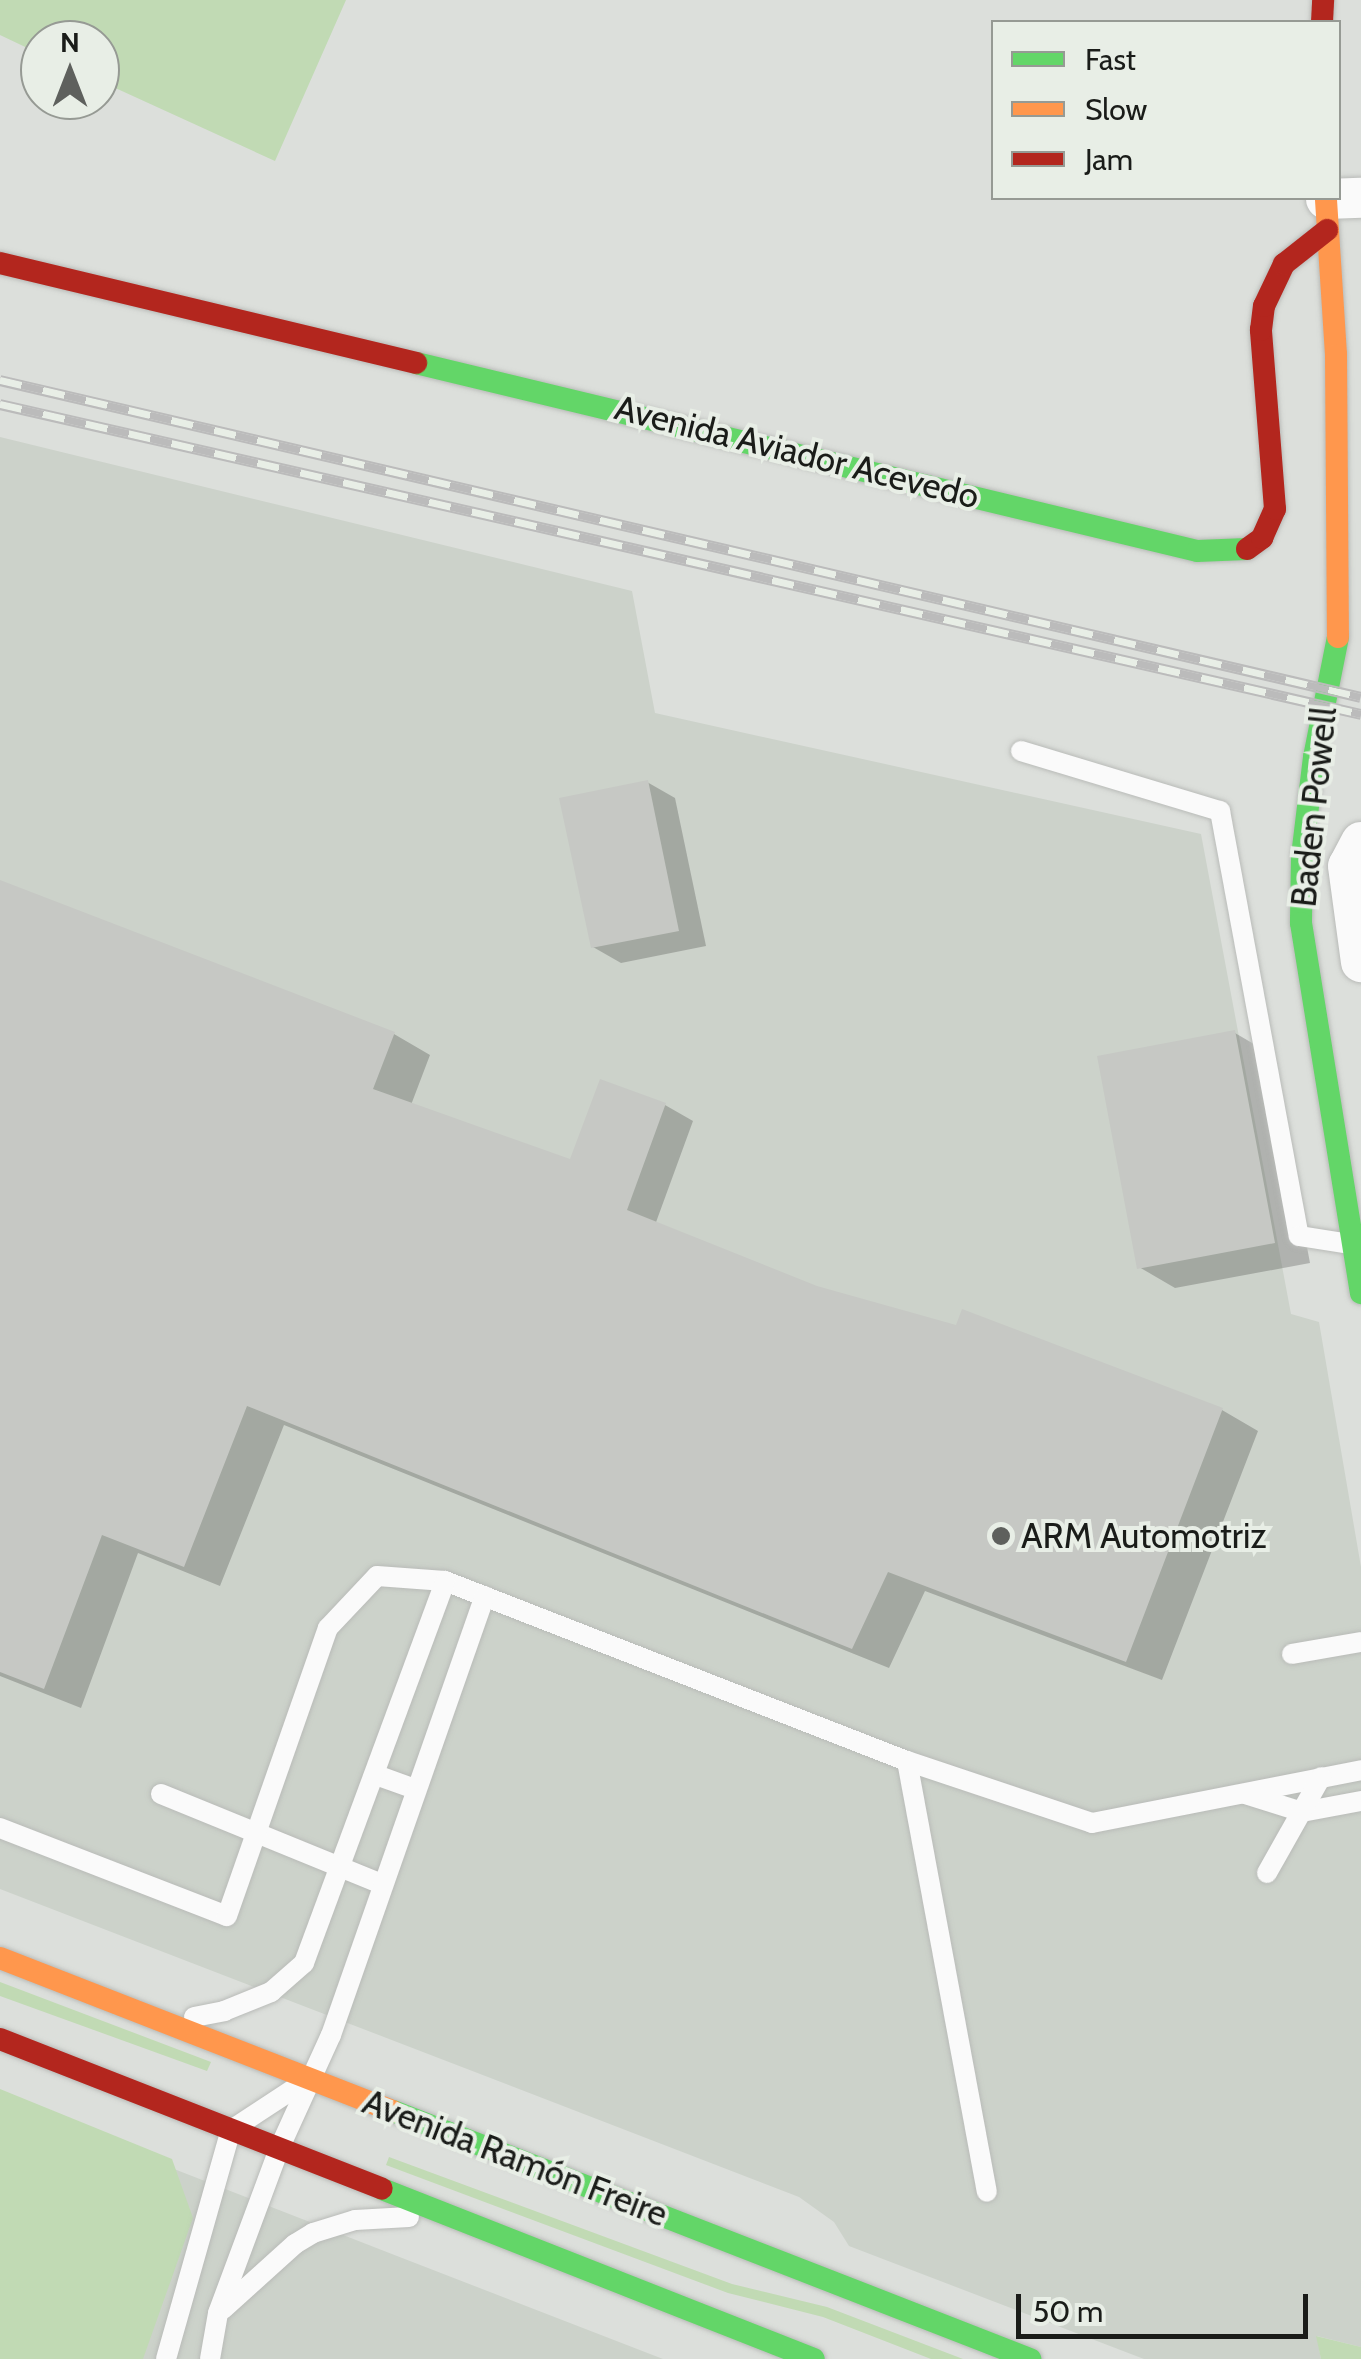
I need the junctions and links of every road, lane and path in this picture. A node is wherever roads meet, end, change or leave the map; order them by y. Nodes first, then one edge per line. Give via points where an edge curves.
1 (1335, 206) edge
2 (0, 263) edge
3 (1021, 751) dead end
4 (1361, 842) edge
5 (1361, 962) edge
6 (1351, 1178) edge
7 (1352, 1244) junction
8 (1361, 1294) edge
9 (446, 1582) junction
10 (485, 1596) junction
11 (1361, 1642) edge
12 (1292, 1654) dead end
13 (907, 1760) junction
14 (1361, 1770) edge
15 (376, 1775) junction
16 (1321, 1778) junction
17 (415, 1788) junction
18 (1244, 1793) junction
19 (161, 1794) dead end
20 (1361, 1801) edge
21 (1302, 1812) junction
22 (0, 1828) edge
23 (257, 1833) junction
24 (341, 1867) junction
25 (1267, 1873) dead end
26 (382, 1884) junction
27 (0, 1958) edge
28 (166, 2022) junction
29 (0, 2040) edge
30 (309, 2078) junction
31 (231, 2130) junction
32 (279, 2149) junction
33 (987, 2192) dead end
34 (447, 2215) junction
35 (218, 2314) junction
36 (216, 2358) edge
37 (166, 2359) edge
38 (814, 2359) edge
39 (1030, 2359) edge

1 - 2 main road, Avenida Aviador Acevedo via 1284,264 1264,306 1260,330 1275,509 1262,538 1250,548 1223,553
1 - 6 main road, Baden Powell via 1341,623 1314,757 1300,923
3 - 7 lane via 1220,811 1300,1236
4 - 5 street via 1348,866
6 - 7 main road, Baden Powell
7 - 8 main road, Baden Powell
9 - 10 lane
9 - 15 lane
9 - 23 lane via 377,1576 328,1628
10 - 13 lane
10 - 17 lane
11 - 12 lane
13 - 18 lane via 1092,1823
13 - 33 lane
14 - 16 lane
15 - 17 lane
15 - 24 lane
16 - 18 lane
16 - 21 lane
17 - 26 lane
18 - 21 lane
19 - 23 lane
20 - 21 lane
21 - 25 lane
22 - 23 lane via 226,1916
23 - 24 lane
24 - 26 lane
24 - 28 lane via 304,1963 271,1992 240,2006
26 - 30 lane via 331,2035
27 - 28 main road, Avenida Ramón Freire
28 - 30 main road, Avenida Ramón Freire
29 - 31 main road
30 - 31 lane
30 - 32 lane
30 - 39 main road, Avenida Ramón Freire
31 - 32 main road
31 - 37 lane
32 - 34 main road
32 - 35 lane
34 - 35 lane via 356,2220 313,2234
34 - 38 main road
35 - 36 lane

